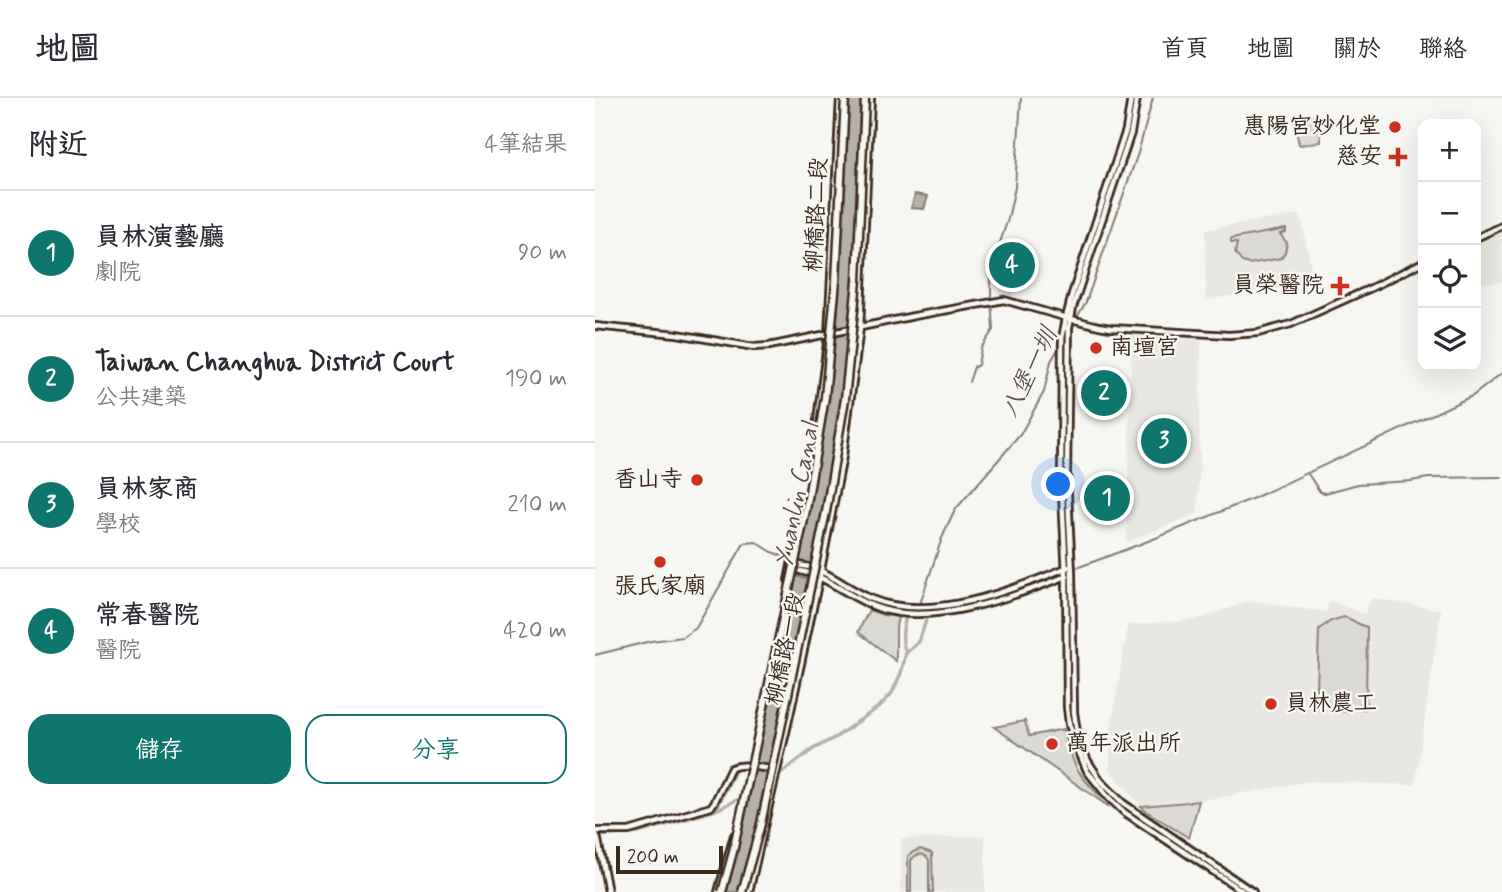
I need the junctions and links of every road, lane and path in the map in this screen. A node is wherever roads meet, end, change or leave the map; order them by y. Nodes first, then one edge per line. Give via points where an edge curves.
1 (843, 98) edge
2 (865, 98) edge
3 (871, 98) edge
4 (1131, 98) edge
5 (1137, 98) edge
6 (1502, 226) edge
7 (1481, 236) edge
8 (1418, 264) edge
9 (1068, 318) junction
10 (595, 326) edge
11 (860, 328) junction
12 (828, 335) junction
13 (794, 567) junction
14 (1068, 567) junction
15 (812, 570) junction
16 (821, 570) junction
17 (1069, 575) junction
18 (819, 577) junction
19 (908, 610) junction
20 (931, 610) junction
21 (752, 766) junction
22 (774, 769) junction
23 (595, 831) edge
24 (608, 892) edge
25 (720, 892) edge
26 (742, 892) edge
27 (749, 892) edge
28 (1244, 892) edge
29 (1253, 892) edge

1 - 12 main road, 柳橋路二段
1 - 25 highway, bridge via 836,281 825,397 741,819
2 - 26 highway, bridge via 857,281 845,399 761,824
3 - 11 main road
4 - 9 main road via 1126,130
5 - 9 main road via 1131,133
6 - 7 main road
8 - 9 main road via 1291,324 1258,333 1111,328
9 - 11 main road via 1008,301
9 - 14 main road via 1061,474
10 - 12 main road via 754,347
11 - 12 main road
11 - 16 main road, 柳橋路一段 via 843,456
12 - 13 main road, 柳橋路一段
13 - 15 main road
13 - 21 main road, 柳橋路一段
14 - 17 main road
14 - 20 main road via 1013,589
15 - 16 main road
15 - 18 main road
16 - 18 main road, 柳橋路一段
16 - 19 main road via 870,598
17 - 20 main road via 985,603
17 - 28 main road via 1067,707 1087,771 1124,812
17 - 29 main road via 1073,712 1088,761 1123,803
18 - 19 main road via 868,605
18 - 22 main road, 柳橋路一段
19 - 20 main road
21 - 22 main road
21 - 23 main road via 731,768 711,807 629,831
21 - 25 main road, 柳橋路一段
22 - 27 main road, 柳橋路一段
23 - 24 main road

